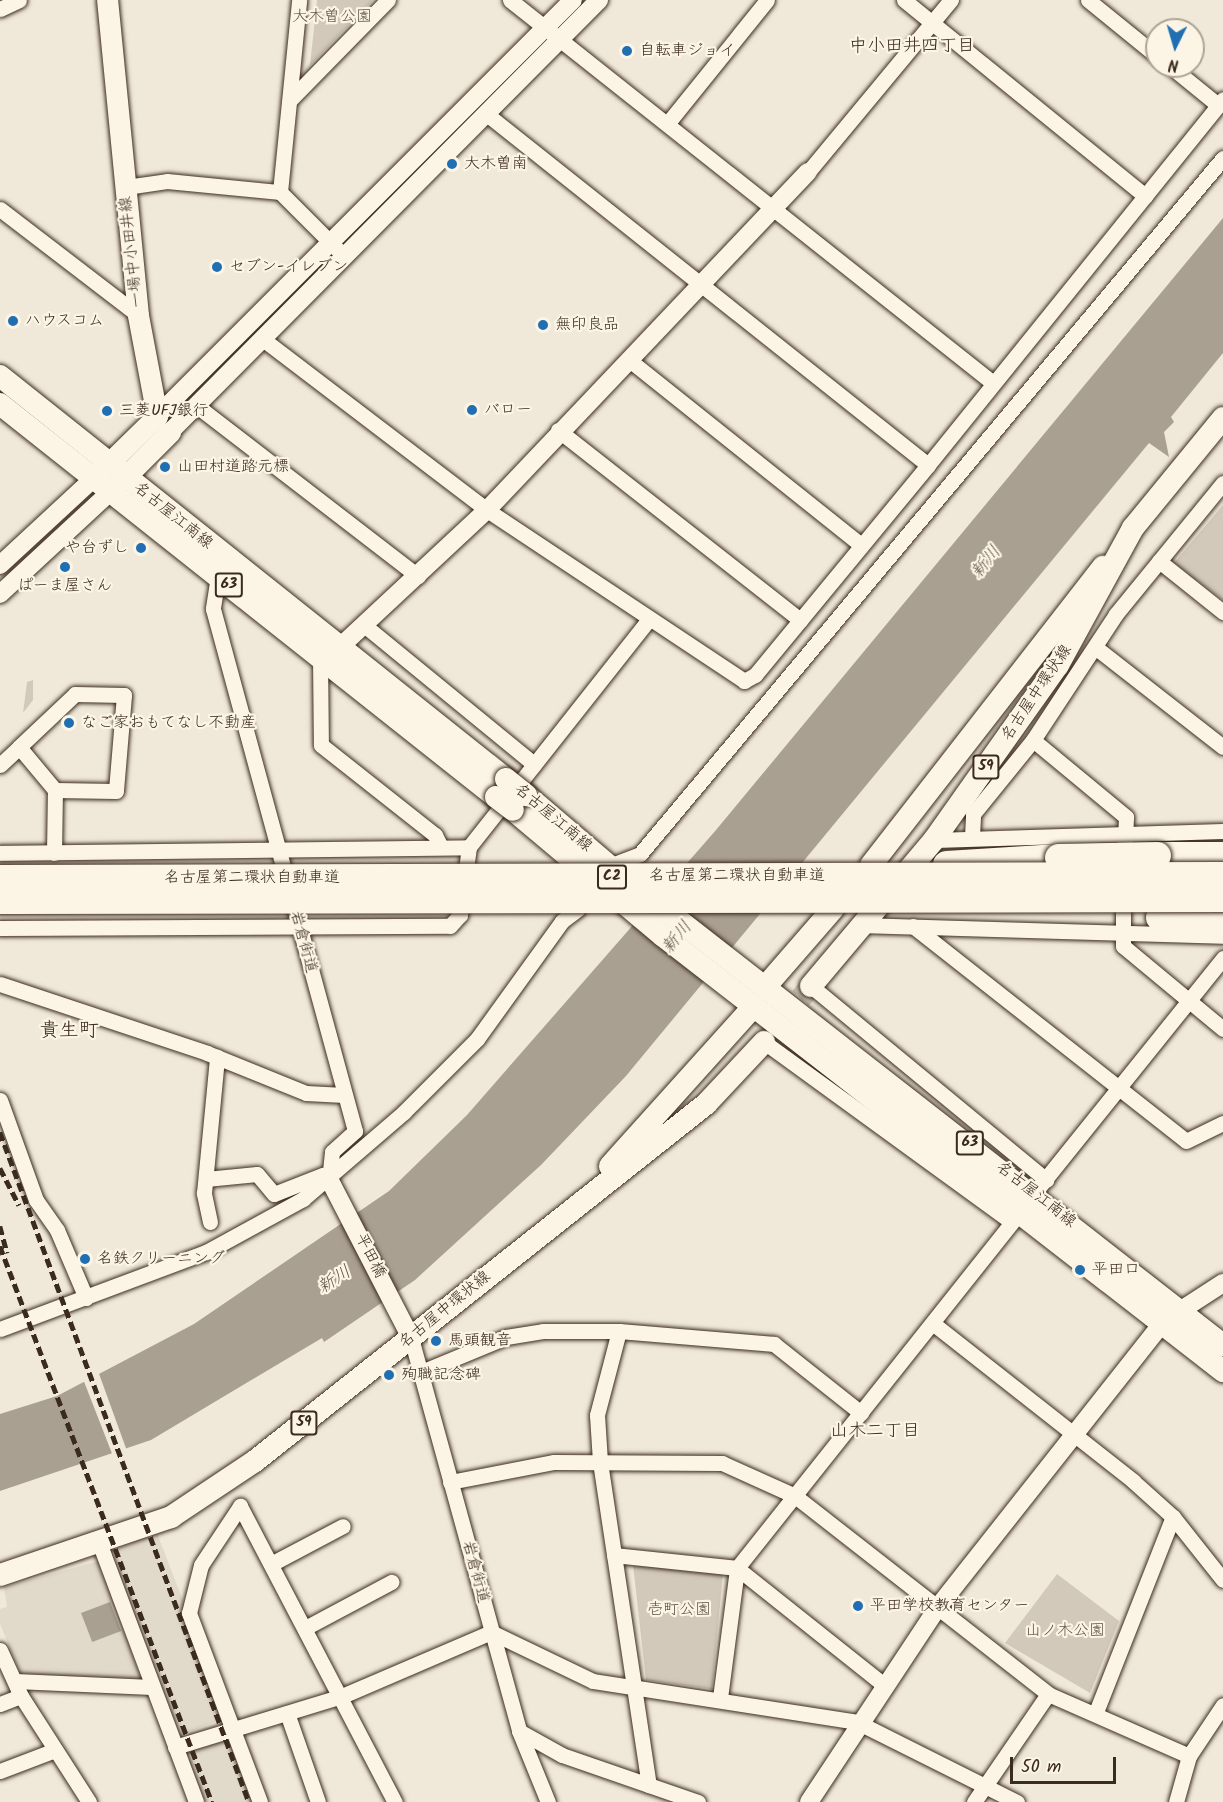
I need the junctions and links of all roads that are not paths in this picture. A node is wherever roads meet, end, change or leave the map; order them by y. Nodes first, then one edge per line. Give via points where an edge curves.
1 (20, 0) edge
2 (107, 0) edge
3 (299, 0) edge
4 (388, 0) edge
5 (510, 0) edge
6 (573, 0) edge
7 (599, 0) edge
8 (767, 0) edge
9 (904, 0) edge
10 (951, 0) edge
11 (1088, 0) edge
12 (0, 9) edge
13 (933, 24) junction
14 (547, 30) junction
15 (562, 43) junction
16 (1145, 46) edge
17 (1187, 78) edge
18 (290, 100) junction
19 (1220, 102) edge
20 (489, 116) junction
21 (668, 124) junction
22 (1223, 158) edge
23 (808, 172) joint
24 (126, 187) junction
25 (280, 192) junction
26 (1145, 196) junction
27 (0, 209) edge
28 (772, 210) junction
29 (331, 243) junction
30 (344, 257) junction
31 (702, 284) junction
32 (138, 315) junction
33 (264, 340) junction
34 (628, 359) junction
35 (0, 376) edge
36 (993, 383) junction
37 (0, 404) edge
38 (197, 405) junction
39 (157, 416) junction
40 (1223, 418) edge
41 (558, 430) junction
42 (170, 432) joint
43 (928, 465) junction
44 (110, 477) junction
45 (1220, 490) edge
46 (487, 510) junction
47 (1133, 528) junction
48 (861, 545) junction
49 (1159, 561) junction
50 (0, 565) edge
51 (218, 576) junction
52 (418, 576) junction
53 (0, 594) edge
54 (1223, 612) edge
55 (648, 620) junction
56 (800, 620) junction
57 (364, 625) junction
58 (1095, 647) junction
59 (330, 652) junction
60 (1033, 740) junction
61 (19, 747) junction
62 (1223, 747) edge
63 (534, 764) junction
64 (0, 765) edge
65 (55, 790) junction
66 (510, 795) junction
67 (970, 804) junction
68 (1125, 831) junction
69 (1223, 831) edge
70 (972, 836) junction
71 (440, 845) junction
72 (469, 847) junction
73 (279, 849) junction
74 (0, 853) edge
75 (54, 853) junction
76 (932, 853) junction
77 (1223, 855) edge
78 (871, 865) dead end
79 (609, 866) junction
80 (1223, 875) edge
81 (0, 878) edge
82 (1223, 898) edge
83 (0, 900) edge
84 (1070, 907) dead end
85 (578, 909) dead end
86 (833, 909) dead end
87 (1223, 922) edge
88 (858, 925) junction
89 (298, 926) junction
90 (913, 926) junction
91 (0, 928) edge
92 (1122, 930) junction
93 (1223, 936) edge
94 (1223, 958) edge
95 (763, 983) junction
96 (0, 984) edge
97 (811, 986) joint
98 (749, 1002) junction
99 (1190, 1003) junction
100 (1223, 1029) edge
101 (764, 1042) joint
102 (217, 1057) junction
103 (1119, 1089) junction
104 (344, 1095) junction
105 (0, 1100) edge
106 (1223, 1123) edge
107 (206, 1179) junction
108 (331, 1181) junction
109 (1028, 1201) junction
110 (573, 1207) junction
111 (210, 1222) dead end
112 (1223, 1283) edge
113 (86, 1298) junction
114 (1179, 1307) junction
115 (1163, 1322) junction
116 (935, 1325) junction
117 (407, 1328) junction
118 (0, 1329) edge
119 (619, 1331) junction
120 (1223, 1345) edge
121 (1223, 1371) edge
122 (419, 1373) junction
123 (861, 1413) junction
124 (1072, 1437) junction
125 (600, 1462) junction
126 (450, 1482) junction
127 (795, 1496) junction
128 (1173, 1517) junction
129 (343, 1526) dead end
130 (100, 1545) junction
131 (614, 1555) junction
132 (271, 1564) junction
133 (737, 1568) junction
134 (0, 1575) edge
135 (1223, 1580) edge
136 (392, 1582) dead end
137 (938, 1607) junction
138 (306, 1628) junction
139 (491, 1632) junction
140 (0, 1650) edge
141 (15, 1682) junction
142 (884, 1684) junction
143 (152, 1687) junction
144 (635, 1690) junction
145 (1048, 1694) junction
146 (21, 1696) junction
147 (342, 1696) junction
148 (720, 1698) junction
149 (0, 1704) edge
150 (1223, 1705) edge
151 (1096, 1712) junction
152 (287, 1713) junction
153 (857, 1722) junction
154 (232, 1726) junction
155 (519, 1731) junction
156 (175, 1748) junction
157 (55, 1750) junction
158 (1189, 1756) junction
159 (0, 1771) edge
160 (987, 1783) junction
161 (650, 1785) junction
162 (89, 1802) edge
163 (196, 1802) edge
164 (260, 1802) edge
165 (318, 1802) edge
166 (395, 1802) edge
167 (548, 1802) edge
168 (698, 1802) edge
169 (809, 1802) edge
170 (974, 1802) edge
171 (1017, 1802) edge
172 (1176, 1802) edge

1 - 12 street
2 - 24 main road, 一場中小田井線
3 - 18 street
4 - 18 street
5 - 14 street
6 - 14 street
7 - 15 street
8 - 21 street
9 - 13 street
10 - 13 street
11 - 16 street
13 - 23 street
13 - 26 street
14 - 15 street
14 - 29 street
15 - 20 street
15 - 21 street
17 - 19 street
18 - 25 street
19 - 26 street
20 - 30 street
20 - 31 street
21 - 28 street
22 - 79 street via 640,854
23 - 28 street
24 - 25 street via 167,181
24 - 32 main road, 一場中小田井線
25 - 29 street
26 - 36 street
27 - 32 street
28 - 31 street
28 - 36 street
29 - 30 street
29 - 39 street
30 - 33 street
31 - 34 street
31 - 43 street
32 - 39 main road, 一場中小田井線
33 - 38 street
33 - 46 street
34 - 41 street
34 - 48 street
35 - 44 main road, 名古屋江南線 / 63
36 - 43 street
37 - 44 main road, 名古屋江南線 / 63
38 - 42 street
38 - 52 street
39 - 44 main road
40 - 47 main road, 名古屋中環状線 / 59
41 - 46 street
41 - 56 street
42 - 44 main road
43 - 48 street
44 - 50 street
44 - 51 main road, 名古屋江南線 / 63
44 - 53 street
44 - 59 main road, 名古屋江南線 / 63
45 - 49 street
46 - 52 street
46 - 55 street
47 - 67 main road, 名古屋中環状線 / 59 via 1058,664
47 - 78 main road
48 - 56 street
49 - 54 street
49 - 58 street
51 - 59 main road, 名古屋江南線 / 63
51 - 73 street, 岩倉街道 via 213,609
52 - 57 street
55 - 56 street via 744,681
55 - 63 street
57 - 59 street
57 - 63 street
58 - 60 street
58 - 62 street
59 - 66 main road, 名古屋江南線 / 63
59 - 71 street via 321,745 435,835
60 - 67 street
60 - 68 street via 1126,817
61 - 64 street
61 - 65 street
61 - 65 street via 75,694 124,695 116,791
63 - 72 street
65 - 75 street
66 - 79 main road, 名古屋江南線 / 63
66 - 98 main road, 名古屋江南線 / 63 via 662,935
67 - 70 street
67 - 76 main road, 名古屋中環状線 / 59
68 - 69 street
68 - 70 street
68 - 92 street
70 - 76 street
71 - 72 street
71 - 73 street
72 - 89 street via 459,915 450,926
73 - 75 street
73 - 89 street, 岩倉街道
74 - 75 street
76 - 77 highway, bridge
76 - 88 main road, 名古屋中環状線 / 59
79 - 95 main road, 名古屋江南線 / 63
80 - 81 highway, 名古屋第二環状自動車道 / C2, bridge
82 - 83 highway, 名古屋第二環状自動車道 / C2, bridge
84 - 87 highway
85 - 108 street via 562,921 477,1039
86 - 95 main road
88 - 90 street
88 - 97 main road, 名古屋中環状線 / 59
89 - 91 street
89 - 104 street, 岩倉街道
90 - 92 street
90 - 103 street
92 - 93 street
92 - 99 street via 1124,946
94 - 99 street
95 - 109 main road, 名古屋江南線 / 63
96 - 102 street
97 - 109 street
98 - 109 main road, 名古屋江南線 / 63
98 - 110 main road
99 - 100 street
99 - 103 street
101 - 109 street
101 - 110 main road, 名古屋中環状線 / 59 via 706,1104
102 - 104 street via 306,1093
102 - 107 street
103 - 106 street via 1186,1141
103 - 109 street
104 - 108 street, 岩倉街道 via 355,1131 332,1152
105 - 113 street via 36,1200 57,1230
107 - 108 street via 257,1174 274,1194
107 - 111 street
108 - 113 street via 206,1252
108 - 117 street, 平田橋
109 - 114 main road, 名古屋江南線 / 63
109 - 115 main road, 名古屋江南線 / 63
109 - 116 street
110 - 117 main road, 名古屋中環状線 / 59
112 - 114 street
113 - 118 street
114 - 115 street
114 - 120 main road, 名古屋江南線 / 63
115 - 121 main road, 名古屋江南線 / 63
115 - 124 street
116 - 123 street
116 - 124 street
117 - 122 street, 岩倉街道
117 - 130 main road, 名古屋中環状線 / 59 via 255,1461 171,1517
119 - 122 street via 506,1337
119 - 123 street via 774,1344
119 - 125 street via 597,1415
122 - 126 street, 岩倉街道
123 - 127 street
124 - 128 street
124 - 137 street
125 - 126 street via 554,1462
125 - 127 street via 722,1463
125 - 131 street
126 - 139 street, 岩倉街道
127 - 133 street
127 - 137 street
128 - 135 street
128 - 151 street
129 - 132 street
130 - 134 main road, 名古屋中環状線 / 59
130 - 143 street
131 - 133 street
131 - 144 street
132 - 138 street
132 - 154 street via 240,1506 201,1565 189,1613
133 - 142 street
133 - 148 street
136 - 138 street
137 - 142 street
137 - 145 street
138 - 147 street
139 - 144 street via 593,1681
139 - 147 street
139 - 155 street, 岩倉街道
140 - 141 street
141 - 143 street
141 - 146 street
142 - 153 street
143 - 156 street
144 - 148 street
144 - 161 street
145 - 151 street
145 - 160 street
146 - 149 street
146 - 157 street
147 - 152 street
147 - 166 street
148 - 153 street
150 - 158 street
151 - 158 street
152 - 154 street
152 - 165 street
153 - 160 street
153 - 169 street
154 - 156 street
154 - 164 street
155 - 161 street via 562,1755
155 - 167 street, 岩倉街道
156 - 163 street
157 - 159 street
157 - 162 street
158 - 172 street
160 - 170 street
160 - 171 street
161 - 168 street

